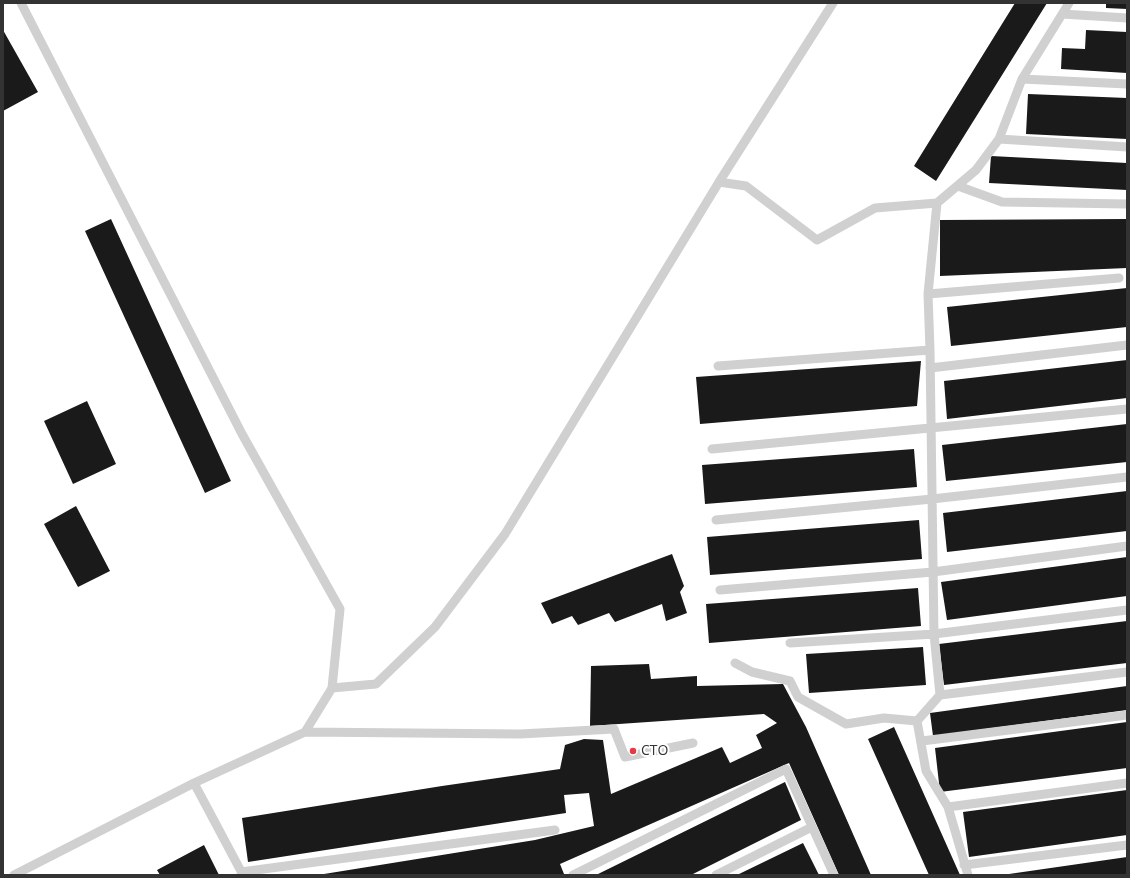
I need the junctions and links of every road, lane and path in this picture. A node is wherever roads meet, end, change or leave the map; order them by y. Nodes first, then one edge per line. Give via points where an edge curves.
1 (21, 3) edge
2 (833, 3) edge
3 (1069, 3) edge
4 (1062, 14) junction
5 (1127, 18) edge
6 (1022, 79) junction
7 (1127, 84) edge
8 (999, 139) junction
9 (1127, 146) edge
10 (719, 182) junction
11 (958, 186) junction
12 (937, 203) junction
13 (1127, 204) edge
14 (1119, 278) dead end
15 (928, 294) junction
16 (1127, 345) edge
17 (930, 350) junction
18 (718, 366) dead end
19 (930, 368) junction
20 (1127, 409) edge
21 (931, 429) junction
22 (712, 449) dead end
23 (1127, 477) edge
24 (932, 499) junction
25 (716, 520) dead end
26 (1127, 546) edge
27 (934, 572) junction
28 (720, 590) dead end
29 (1127, 610) edge
30 (934, 634) junction
31 (790, 643) dead end
32 (735, 663) dead end
33 (1127, 672) edge
34 (332, 688) junction
35 (940, 695) junction
36 (1127, 715) edge
37 (917, 721) junction
38 (306, 732) junction
39 (922, 741) junction
40 (693, 743) dead end
41 (194, 783) junction
42 (1127, 783) edge
43 (948, 807) junction
44 (812, 827) junction
45 (555, 830) dead end
46 (1127, 845) edge
47 (964, 865) junction
48 (242, 874) edge
49 (14, 875) edge
50 (574, 875) edge
51 (716, 875) edge
52 (834, 875) edge
53 (968, 875) edge

1 - 34 lane via 242,434 340,609
2 - 10 lane
3 - 4 lane
4 - 5 lane
4 - 6 lane
6 - 7 lane
6 - 8 lane
8 - 9 lane
8 - 11 lane via 976,170
10 - 12 lane via 746,186 817,240 875,208
10 - 34 lane via 505,534 435,627 376,684
11 - 12 lane
11 - 13 lane via 1002,202
12 - 15 lane
14 - 15 lane
15 - 17 lane
16 - 19 lane
17 - 18 lane
17 - 19 lane
19 - 21 lane
20 - 21 lane
21 - 22 lane
21 - 24 lane
23 - 24 lane
24 - 25 lane
24 - 27 lane
26 - 27 lane
27 - 28 lane
27 - 30 lane
29 - 30 lane
30 - 31 lane
30 - 35 lane
32 - 37 lane via 752,672 790,681 798,697 846,724 884,718
33 - 35 lane
34 - 38 lane
35 - 37 lane
36 - 39 lane
37 - 39 lane
38 - 40 lane via 520,734 614,729 625,757
38 - 41 lane
39 - 43 lane via 926,771
41 - 48 lane
41 - 49 lane
42 - 43 lane
43 - 47 lane
44 - 50 lane via 786,769
44 - 51 lane
44 - 52 lane
45 - 48 lane
46 - 47 lane
47 - 53 lane

